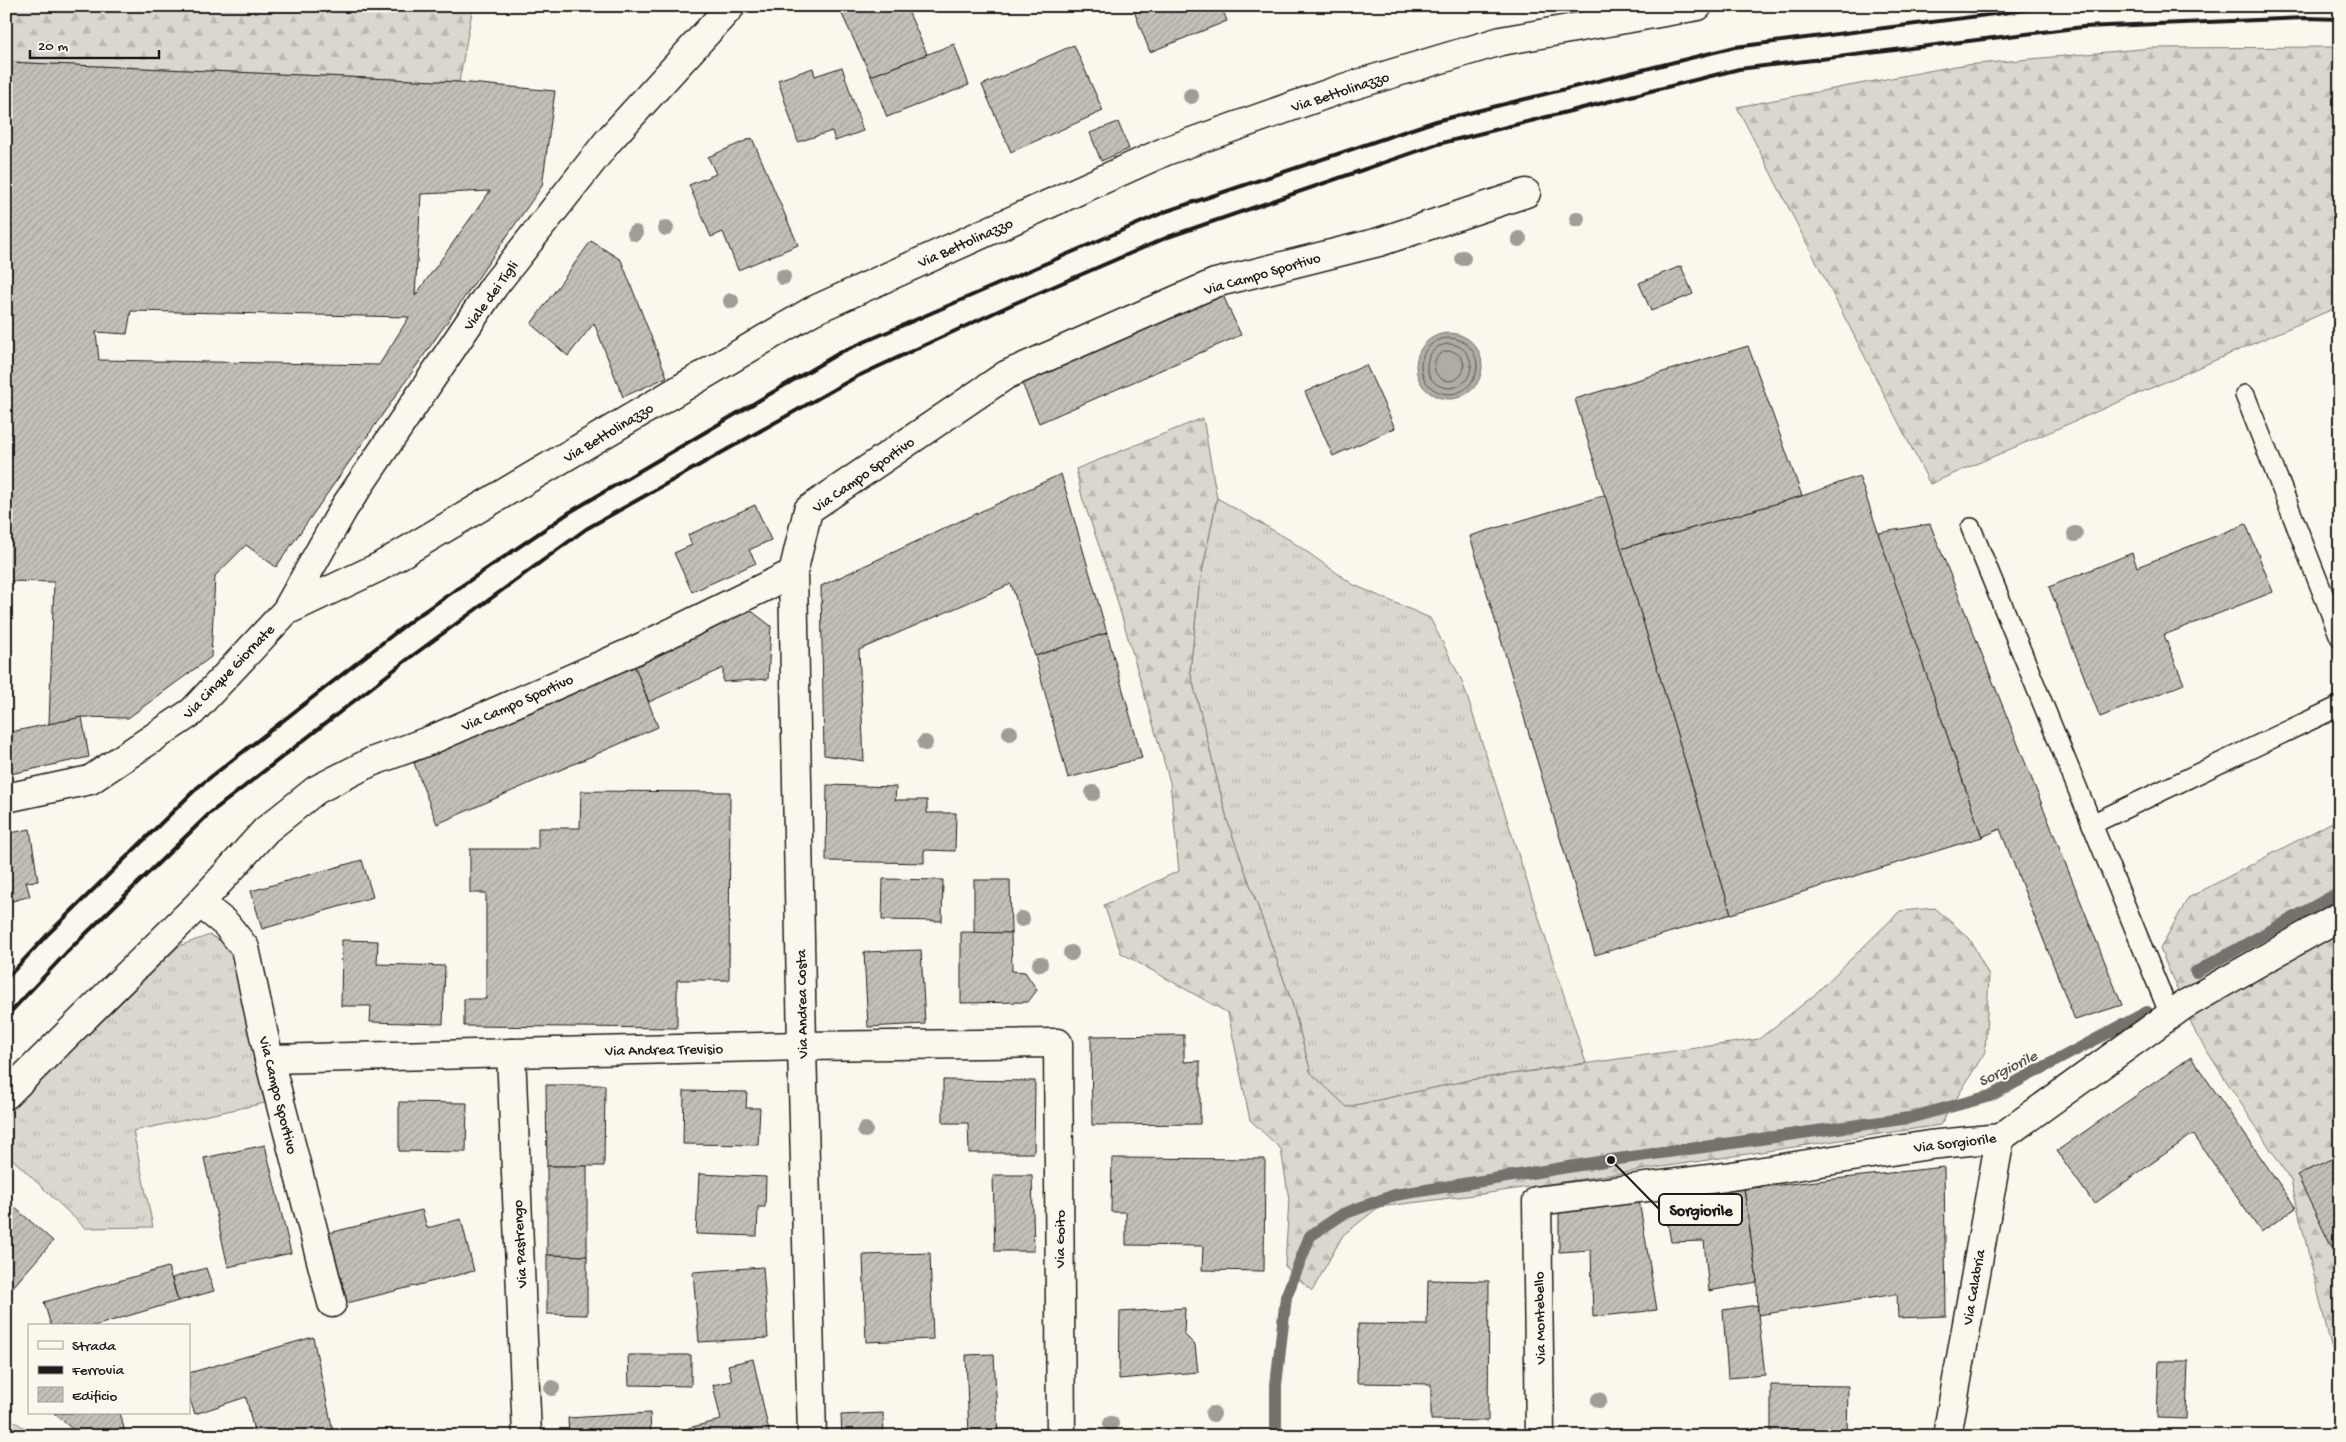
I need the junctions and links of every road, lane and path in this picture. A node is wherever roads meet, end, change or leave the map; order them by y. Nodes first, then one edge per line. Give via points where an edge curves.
1 (730, 6) edge
2 (1698, 6) edge
3 (1526, 193) dead end
4 (2245, 395) dead end
5 (1971, 528) dead end
6 (793, 573) junction
7 (286, 611) junction
8 (2340, 636) edge
9 (2340, 706) edge
10 (6, 798) edge
11 (2092, 824) junction
12 (200, 902) junction
13 (2340, 916) edge
14 (2170, 1015) junction
15 (1058, 1043) joint
16 (802, 1046) junction
17 (511, 1053) junction
18 (270, 1059) junction
19 (6, 1096) edge
20 (2000, 1138) junction
21 (1537, 1201) joint
22 (332, 1303) dead end
23 (527, 1436) edge
24 (812, 1436) edge
25 (1061, 1436) edge
26 (1540, 1436) edge
27 (1947, 1436) edge

1 - 7 street, Viale dei Tigli via 608,141 494,286 344,508
2 - 7 street, Via Bettolinazzo via 1501,41 1344,88 1166,151 812,311 379,567
3 - 6 street, Via Campo Sportivo via 1379,242 1216,283 1006,375 808,510
4 - 8 lane
5 - 11 lane
6 - 12 street, Via Campo Sportivo via 636,650 431,740 371,762 316,790 266,830
6 - 16 street, Via Andrea Costa
7 - 10 street, Via Cinque Giornate via 192,712 90,780
9 - 11 lane
11 - 14 lane
12 - 18 street, Via Campo Sportivo via 226,924 245,948
12 - 19 street, Via Campo Sportivo
13 - 14 street, Via Sorgiorile
14 - 20 street, Via Sorgiorile
15 - 16 street, Via Andrea Trevisio
15 - 25 street, Via Goito
16 - 17 street, Via Andrea Trevisio
16 - 24 street, Via Andrea Costa
17 - 18 street, Via Andrea Trevisio
17 - 23 street, Via Pastrengo
18 - 22 street, Via Campo Sportivo
20 - 21 street, Via Sorgiorile via 1929,1145 1725,1177
20 - 27 street, Via Calabria
21 - 26 street, Via Montebello

